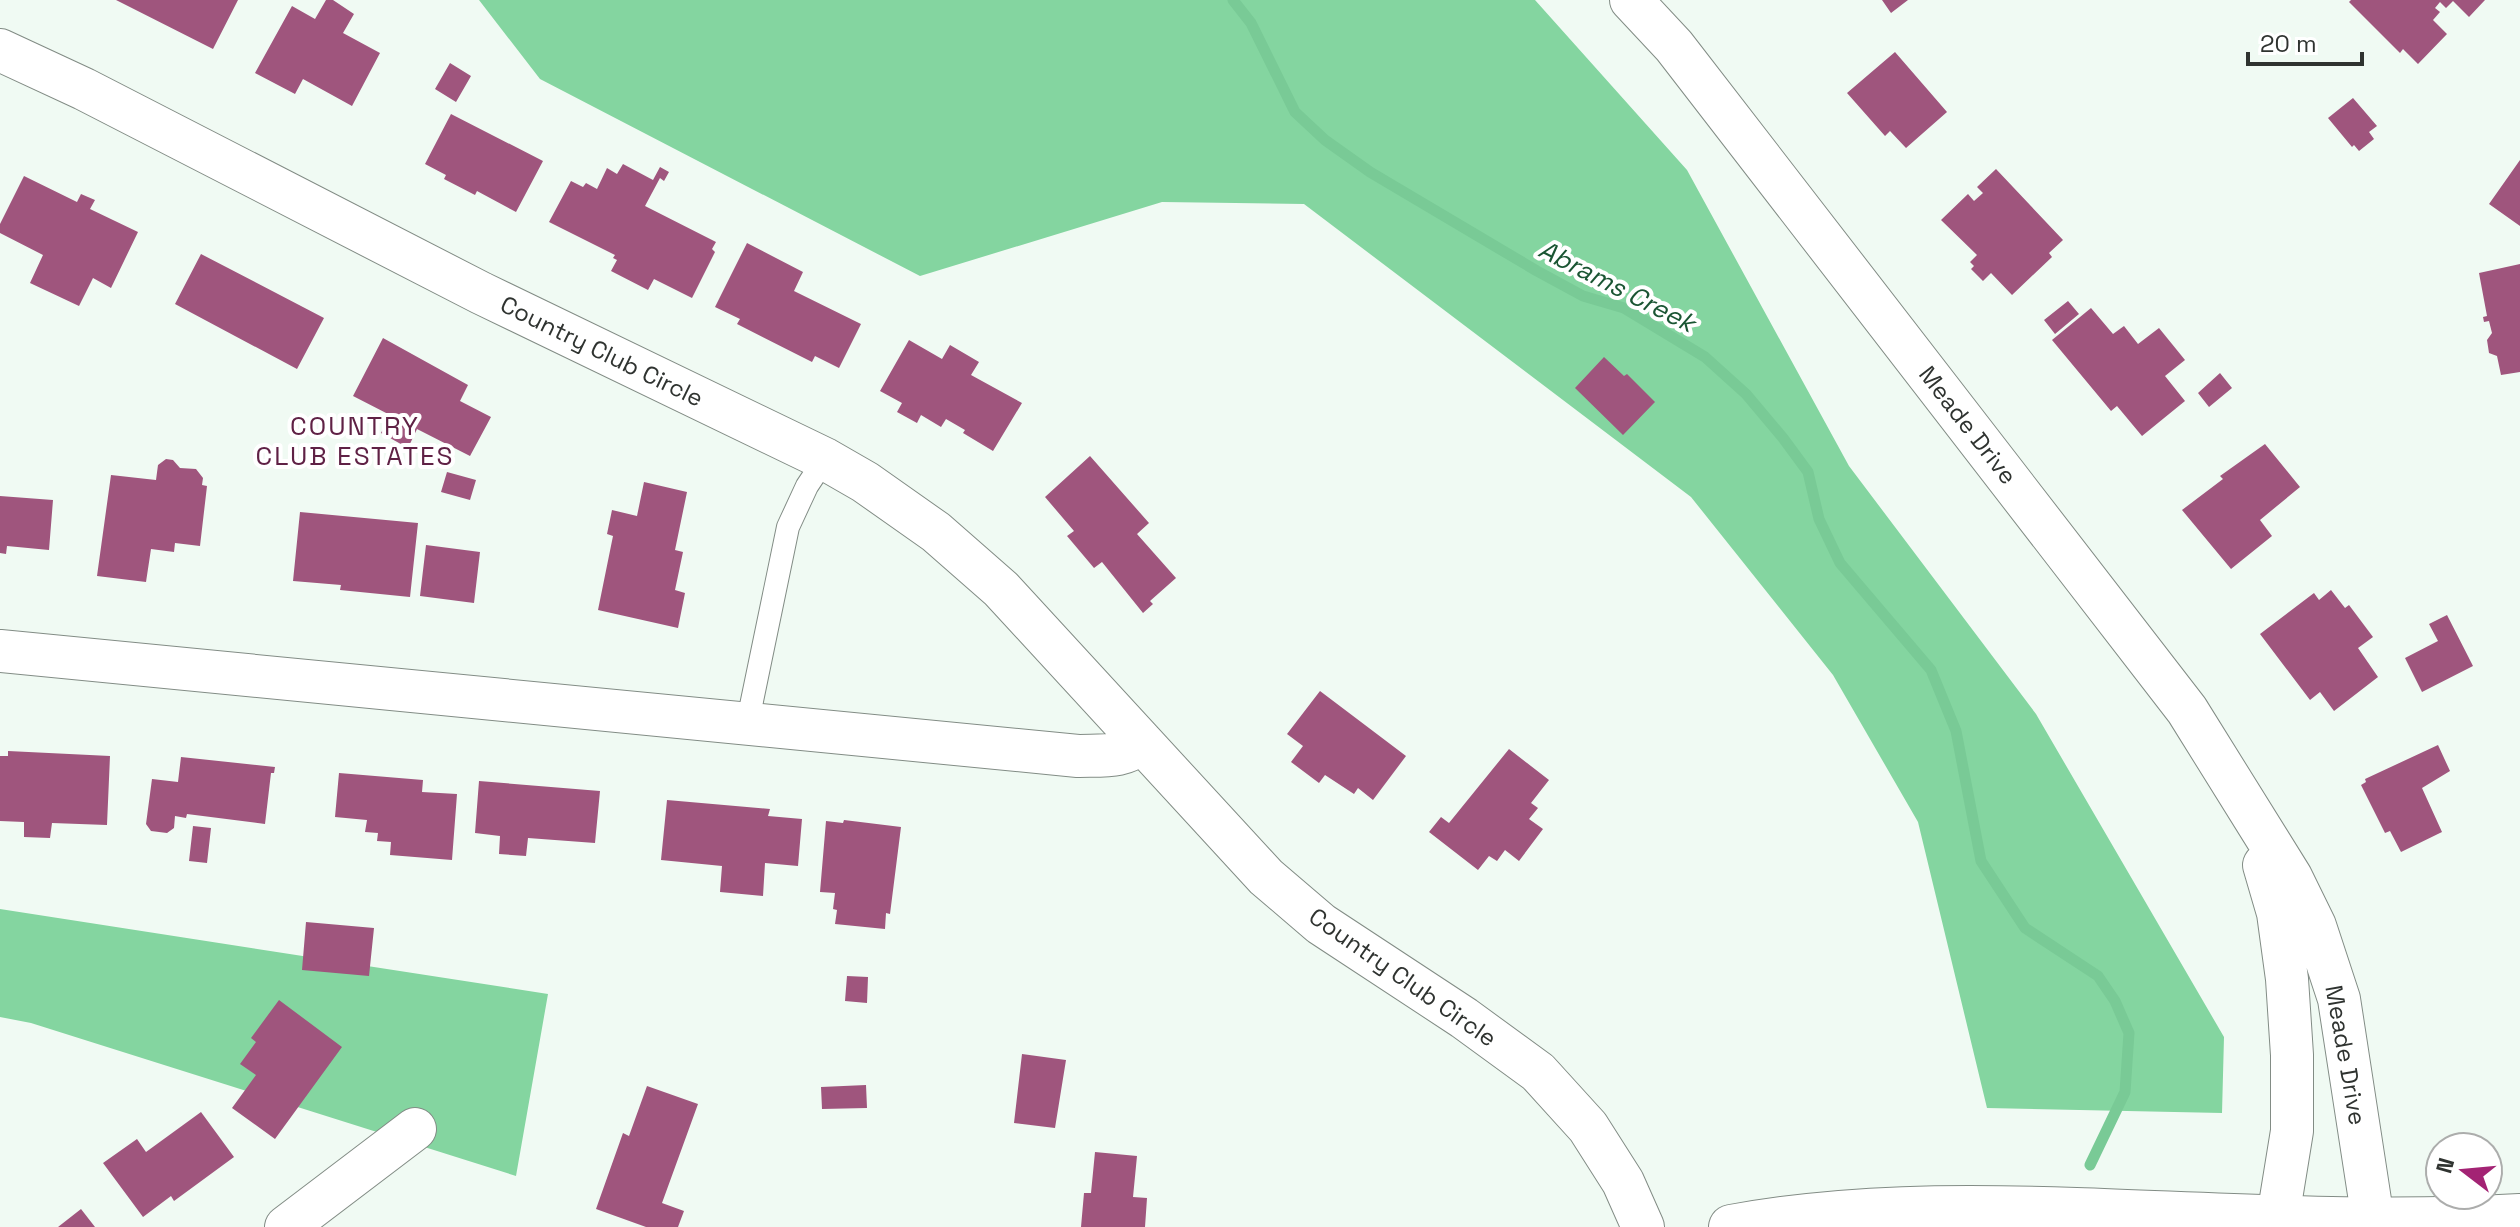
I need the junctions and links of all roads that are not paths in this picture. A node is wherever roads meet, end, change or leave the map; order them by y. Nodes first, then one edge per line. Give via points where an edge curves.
1 (1631, 0) edge
2 (1651, 0) edge
3 (1674, 46) junction
4 (0, 50) edge
5 (825, 459) junction
6 (0, 651) edge
7 (747, 725) junction
8 (1141, 741) junction
9 (2250, 814) junction
10 (415, 1129) dead end
11 (2520, 1216) edge
12 (2278, 1217) junction
13 (2373, 1220) junction
14 (286, 1227) edge
15 (1643, 1227) edge
16 (1731, 1227) edge

1 - 3 street, Meade Drive
2 - 3 street, Meade Drive
3 - 9 street, Meade Drive via 2187,710
4 - 5 street, Country Club Circle via 481,293
5 - 7 lane via 788,527
5 - 8 street, Country Club Circle via 936,532 1001,589
6 - 7 street
7 - 8 street via 1078,756 1118,754
8 - 15 street, Country Club Circle via 1266,877 1321,924 1538,1072 1588,1127 1623,1182
9 - 12 street, Meade Drive via 2278,913 2287,979 2292,1131
9 - 13 street, Meade Drive via 2315,926 2339,999
10 - 14 street
11 - 13 main road
12 - 13 main road
12 - 16 main road via 1887,1208

